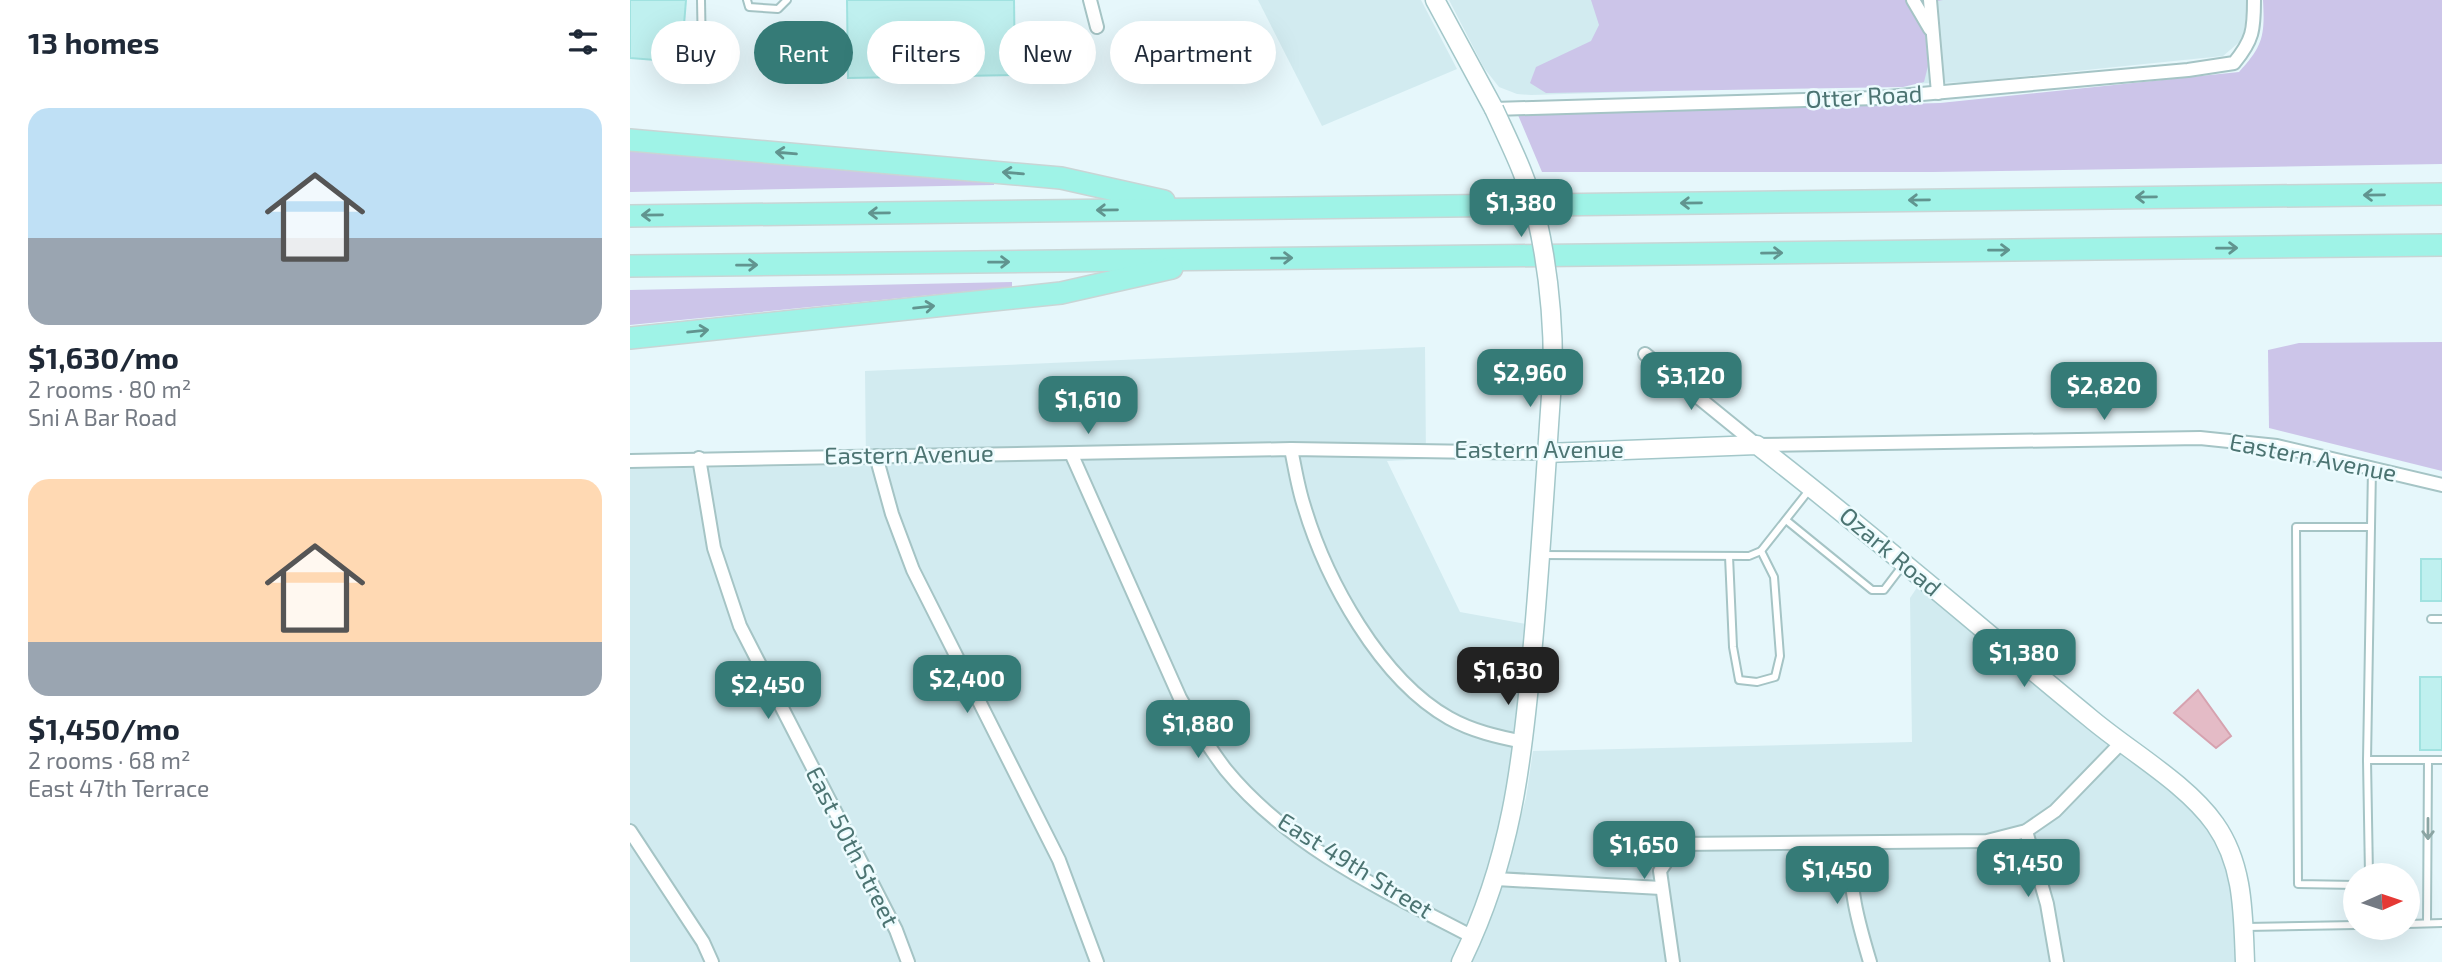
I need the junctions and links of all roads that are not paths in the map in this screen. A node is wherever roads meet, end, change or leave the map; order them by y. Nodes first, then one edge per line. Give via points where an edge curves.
1 (701, 0) edge
2 (747, 0) edge
3 (786, 0) edge
4 (1090, 0) edge
5 (1435, 0) edge
6 (1913, 0) edge
7 (1930, 0) edge
8 (2253, 0) edge
9 (701, 21) edge
10 (1097, 27) dead end
11 (1930, 29) junction
12 (1938, 93) junction
13 (1493, 109) junction
14 (630, 140) edge
15 (2442, 194) edge
16 (1200, 209) junction
17 (630, 216) edge
18 (2442, 245) edge
19 (1214, 259) junction
20 (630, 266) edge
21 (630, 338) edge
22 (1645, 354) dead end
23 (1757, 445) junction
24 (1292, 449) junction
25 (1071, 453) junction
26 (1546, 453) junction
27 (876, 456) junction
28 (699, 458) junction
29 (630, 461) edge
30 (2372, 468) junction
31 (2442, 485) edge
32 (1811, 487) junction
33 (1786, 520) junction
34 (2371, 527) junction
35 (1760, 551) junction
36 (1541, 555) junction
37 (1729, 556) junction
38 (1904, 564) junction
39 (2431, 619) dead end
40 (2442, 619) edge
41 (1524, 742) junction
42 (2120, 744) junction
43 (2367, 760) junction
44 (2428, 760) junction
45 (2442, 760) edge
46 (630, 831) edge
47 (2026, 831) junction
48 (1852, 844) junction
49 (2368, 863) edge
50 (1496, 879) junction
51 (2343, 885) edge
52 (1661, 888) junction
53 (2420, 923) edge
54 (2427, 923) junction
55 (2442, 923) edge
56 (2343, 925) edge
57 (2244, 927) junction
58 (1474, 937) junction
59 (712, 962) edge
60 (908, 962) edge
61 (1097, 962) edge
62 (1461, 962) edge
63 (1673, 962) edge
64 (1870, 962) edge
65 (2057, 962) edge
66 (2245, 962) edge

1 - 9 lane
2 - 3 lane via 749,7 778,9
4 - 10 street
5 - 13 street
6 - 11 street
7 - 11 street
8 - 12 street, Otter Road via 2254,28 2249,44 2234,63
11 - 12 street
12 - 13 street, Otter Road
13 - 26 street, bridge via 1537,217 1553,328
16 -> 14 highway via 1061,178
15 -> 16 highway
16 -> 17 highway
19 -> 18 highway
20 -> 19 highway
21 -> 19 highway via 1061,293
22 - 23 street, Ozark Road
23 - 26 street, Eastern Avenue
23 - 30 street, Eastern Avenue via 2200,438 2277,446
23 - 32 street, Ozark Road
24 - 25 street, Eastern Avenue
24 - 26 street, Eastern Avenue
24 - 41 street via 1303,505 1322,557 1346,605 1381,656 1417,695 1448,718 1483,733
25 - 27 street, Eastern Avenue
25 - 58 street, East 49th Street via 1180,698 1227,771 1301,838 1390,893
26 - 36 street
27 - 28 street, Eastern Avenue
27 - 61 street via 913,570 1059,860
28 - 29 street, Eastern Avenue
28 - 60 street, East 50th Street via 714,548 740,626 896,930
30 - 31 street, Eastern Avenue
30 - 34 lane
32 - 33 lane
32 - 38 street, Ozark Road
33 - 35 lane
33 - 38 lane via 1872,590 1884,590
34 - 43 lane
34 - 51 lane via 2296,527 2298,884
35 - 37 lane
35 - 37 lane via 1774,577 1780,656 1775,677 1757,682 1740,680
36 - 37 lane
36 - 41 street
38 - 42 street, Ozark Road
39 - 40 lane
41 - 50 street via 1514,814
42 - 47 street via 2055,811
42 - 57 street, Ozark Road via 2194,800 2216,825 2237,869
43 - 44 lane
43 - 49 lane
44 - 45 lane
44 -> 54 lane
46 - 59 street
47 - 48 street via 1987,841
47 - 65 street via 2047,904
48 - 52 street via 1678,844 1660,871
48 - 64 street via 1849,872 1854,910
50 - 52 street
50 - 58 street
52 - 63 street
53 - 54 lane
54 - 55 lane
56 - 57 lane
57 - 66 street, Ozark Road
58 - 62 street

